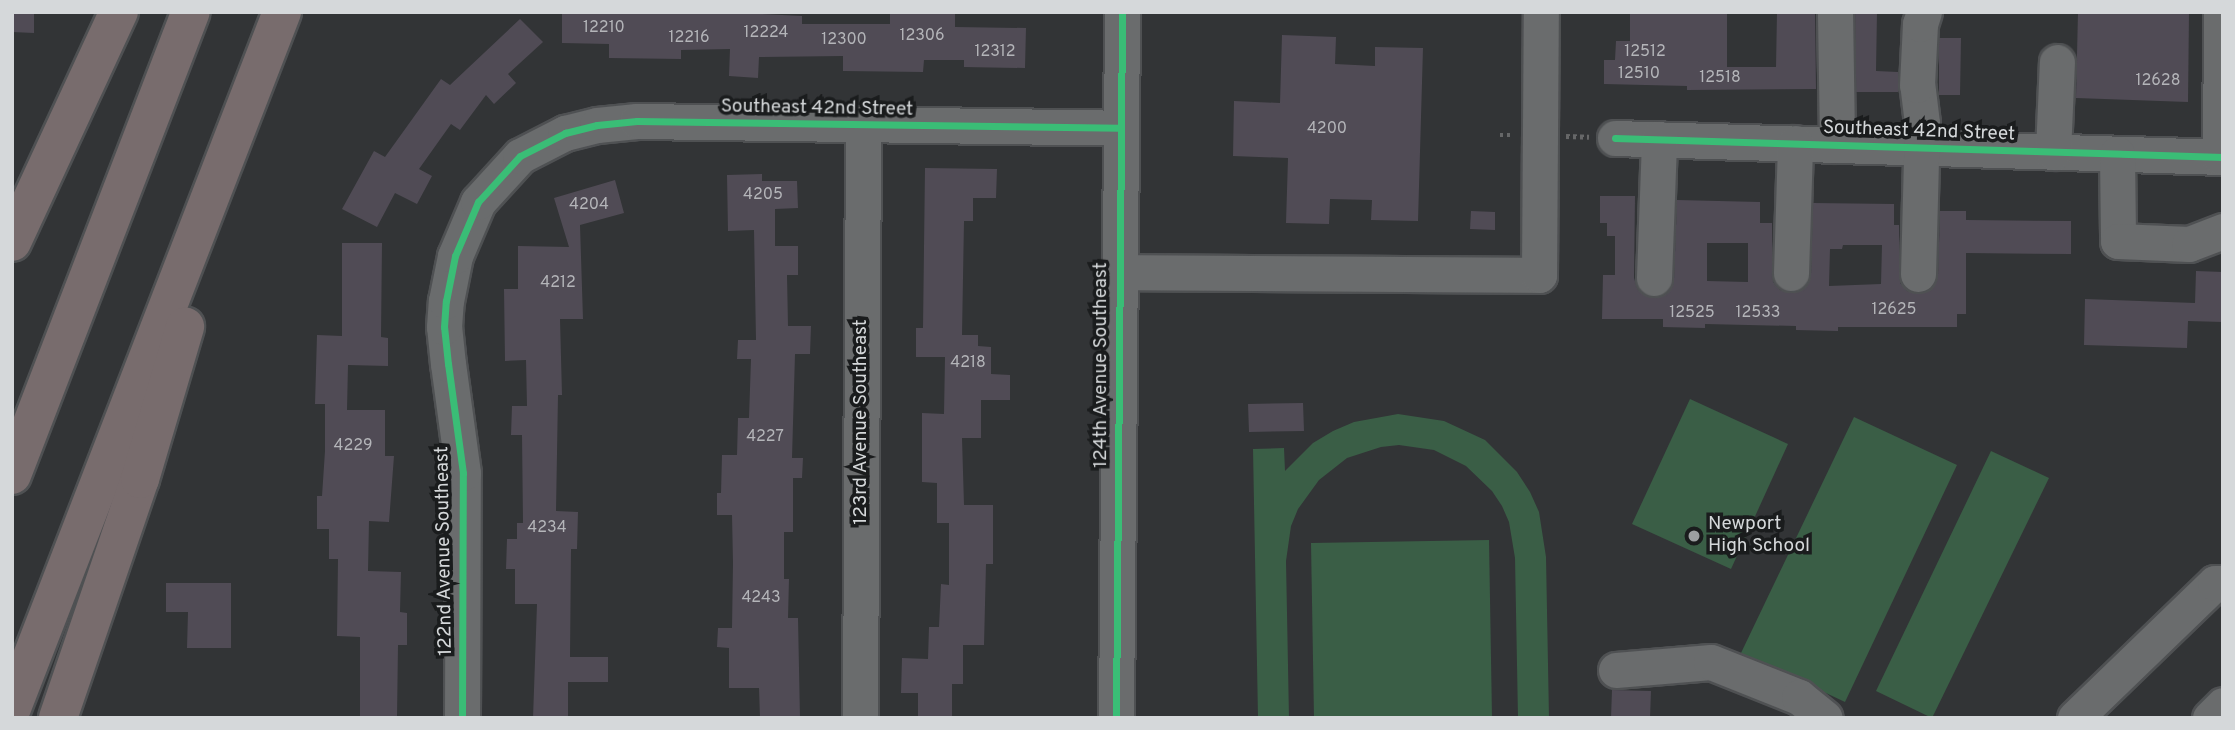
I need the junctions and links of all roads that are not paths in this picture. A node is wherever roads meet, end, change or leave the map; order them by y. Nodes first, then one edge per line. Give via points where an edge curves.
1 (119, 12) edge
2 (191, 12) edge
3 (282, 12) edge
4 (1122, 12) edge
5 (1541, 12) edge
6 (1835, 12) edge
7 (1924, 12) edge
8 (2221, 12) edge
9 (264, 59) junction
10 (2057, 62) dead end
11 (863, 126) junction
12 (1119, 128) junction
13 (1615, 138) dead end
14 (1659, 139) junction
15 (1795, 144) junction
16 (1837, 145) junction
17 (1922, 148) junction
18 (2053, 152) junction
19 (2118, 153) junction
20 (520, 156) joint
21 (2221, 157) edge
22 (2223, 231) edge
23 (12, 242) edge
24 (1118, 272) junction
25 (1791, 273) dead end
26 (1918, 274) dead end
27 (1654, 278) dead end
28 (12, 475) edge
29 (2223, 583) edge
30 (1616, 670) dead end
31 (2223, 705) edge
32 (12, 708) edge
33 (58, 718) edge
34 (462, 718) edge
35 (860, 718) edge
36 (1116, 718) edge
37 (1825, 718) edge
38 (2075, 718) edge
39 (2210, 718) edge

1 - 23 highway
2 - 28 highway
3 - 9 highway
4 - 12 street, 124th Avenue Southeast
5 - 24 street via 1539,275
6 - 16 street
7 - 17 street via 1917,85
8 - 21 street
9 - 32 highway
9 - 33 highway via 140,479
10 - 18 street
11 - 12 street, Southeast 42nd Street
11 - 20 street, Southeast 42nd Street via 597,124 565,133
11 - 35 street, 123rd Avenue Southeast
12 - 24 street, 124th Avenue Southeast
13 - 14 street, Southeast 42nd Street
14 - 15 street, Southeast 42nd Street
14 - 27 street
15 - 16 street, Southeast 42nd Street
15 - 25 street
16 - 17 street, Southeast 42nd Street
17 - 18 street, Southeast 42nd Street
17 - 26 street
18 - 19 street, Southeast 42nd Street
19 - 21 street, Southeast 42nd Street
19 - 22 street via 2118,241 2189,244
20 - 34 street, 122nd Avenue Southeast via 478,202 455,256 446,301 446,352 463,473
24 - 36 street, 124th Avenue Southeast
29 - 38 street via 2215,583
30 - 37 street via 1711,662 1799,697
31 - 39 street

